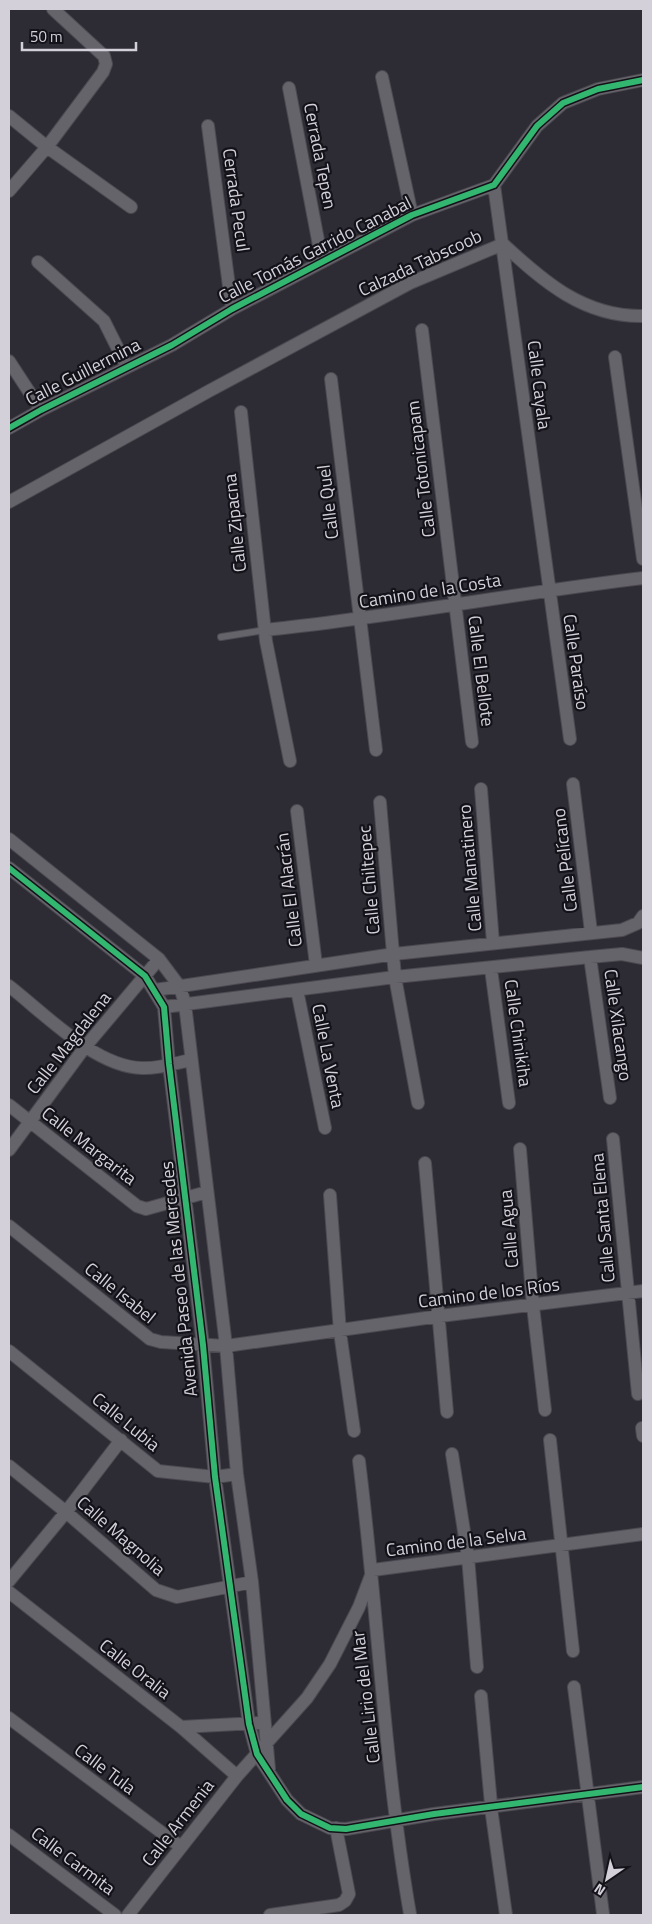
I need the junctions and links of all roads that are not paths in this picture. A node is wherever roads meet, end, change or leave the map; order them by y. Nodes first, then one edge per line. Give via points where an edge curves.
1 (53, 9) edge
2 (382, 78) dead end
3 (643, 80) edge
4 (289, 88) dead end
5 (9, 116) edge
6 (208, 126) dead end
7 (47, 147) junction
8 (494, 185) junction
9 (9, 191) edge
10 (131, 207) dead end
11 (412, 215) junction
12 (503, 244) junction
13 (322, 261) junction
14 (38, 262) dead end
15 (232, 309) junction
16 (643, 316) edge
17 (422, 330) dead end
18 (172, 345) joint
19 (615, 357) dead end
20 (9, 361) edge
21 (127, 367) junction
22 (331, 380) dead end
23 (41, 410) junction
24 (241, 412) dead end
25 (9, 428) edge
26 (9, 502) edge
27 (643, 559) edge
28 (643, 578) edge
29 (548, 590) junction
30 (454, 605) junction
31 (360, 620) junction
32 (265, 630) junction
33 (222, 637) dead end
34 (570, 739) dead end
35 (472, 742) dead end
36 (376, 750) dead end
37 (290, 761) dead end
38 (573, 784) dead end
39 (481, 789) dead end
40 (380, 802) dead end
41 (297, 811) dead end
42 (9, 839) edge
43 (9, 868) edge
44 (643, 916) edge
45 (591, 932) junction
46 (493, 943) junction
47 (394, 954) junction
48 (590, 957) junction
49 (643, 958) edge
50 (159, 960) junction
51 (316, 965) junction
52 (491, 968) junction
53 (145, 976) junction
54 (395, 978) junction
55 (9, 986) edge
56 (180, 986) junction
57 (155, 990) junction
58 (297, 990) junction
59 (184, 1004) junction
60 (164, 1007) junction
61 (85, 1047) junction
62 (191, 1060) junction
63 (169, 1064) junction
64 (610, 1098) dead end
65 (418, 1103) dead end
66 (509, 1103) dead end
67 (9, 1105) edge
68 (30, 1122) junction
69 (325, 1128) dead end
70 (613, 1139) dead end
71 (520, 1149) dead end
72 (9, 1150) edge
73 (425, 1163) dead end
74 (206, 1192) junction
75 (330, 1194) dead end
76 (186, 1198) junction
77 (9, 1226) edge
78 (643, 1291) edge
79 (627, 1293) junction
80 (533, 1306) junction
81 (440, 1316) junction
82 (340, 1332) junction
83 (204, 1345) junction
84 (226, 1346) junction
85 (9, 1351) edge
86 (638, 1394) dead end
87 (545, 1410) dead end
88 (447, 1412) dead end
89 (354, 1431) dead end
90 (121, 1440) junction
91 (550, 1440) dead end
92 (452, 1454) dead end
93 (359, 1461) dead end
94 (9, 1466) edge
95 (238, 1474) junction
96 (215, 1478) junction
97 (66, 1512) junction
98 (643, 1534) edge
99 (560, 1547) junction
100 (468, 1557) junction
101 (372, 1570) junction
102 (9, 1581) edge
103 (252, 1582) junction
104 (230, 1586) junction
105 (9, 1592) edge
106 (573, 1651) dead end
107 (477, 1667) dead end
108 (574, 1687) dead end
109 (481, 1696) dead end
110 (9, 1718) edge
111 (264, 1722) junction
112 (249, 1724) junction
113 (181, 1728) junction
114 (266, 1744) junction
115 (257, 1754) junction
116 (269, 1769) junction
117 (237, 1776) junction
118 (643, 1787) edge
119 (586, 1795) junction
120 (492, 1806) junction
121 (396, 1821) junction
122 (336, 1828) junction
123 (9, 1835) edge
124 (181, 1847) junction
125 (410, 1914) dead end
126 (602, 1914) dead end
127 (115, 1915) edge
128 (128, 1915) edge
129 (270, 1915) edge
130 (506, 1915) edge

1 - 7 street via 104,56 106,64
2 - 11 street
3 - 8 street via 598,89 563,103 537,126
4 - 13 street, Cerrada Tepen
5 - 7 street
6 - 15 street, Cerrada Pecul
7 - 9 street
7 - 10 street
8 - 11 street, Calle Tomás Garrido Canabal
8 - 12 street, Calle Cayala
11 - 13 street, Calle Tomás Garrido Canabal
12 - 16 street, Calzada Tabscoob via 563,294 595,309
12 - 26 street, Calzada Tabscoob via 410,283
12 - 29 street, Calle Cayala
13 - 15 street, Calle Tomás Garrido Canabal
14 - 21 street via 104,321
15 - 18 street, Calle Tomás Garrido Canabal
17 - 30 street, Calle Totonicapam
18 - 21 street, Calle Guillermina
19 - 27 street
20 - 23 street
21 - 23 street, Calle Guillermina
22 - 31 street, Calle Quel
23 - 25 street, Calle Guillermina
24 - 32 street, Calle Zipacna
28 - 29 street, Camino de la Costa
29 - 30 street, Camino de la Costa
29 - 34 street, Calle Paraíso
30 - 31 street, Camino de la Costa
30 - 35 street, Calle El Bellote
31 - 32 street, Camino de la Costa
31 - 36 street, Calle Quel
32 - 33 lane, Camino de la Costa
32 - 37 street, Calle Zipacna
38 - 45 street, Calle Pelícano
39 - 46 street, Calle Manatinero
40 - 47 street, Calle Chiltepec
41 - 51 street, Calle El Alacrán
42 - 50 street, Avenida Paseo de las Mercedes
43 - 53 street, Avenida Paseo de las Mercedes
44 - 45 street via 638,923 622,930
45 - 46 street
46 - 47 street
47 - 51 street
47 - 54 street, Calle Chiltepec
48 - 49 street via 622,954
48 - 52 street
48 - 64 street, Calle Xilacango
50 - 53 street, Calle Magdalena
50 - 56 street, Avenida Paseo de las Mercedes
51 - 56 street
52 - 54 street
52 - 66 street, Calle Chinikiha
53 - 57 street, Avenida Paseo de las Mercedes
53 - 61 street, Calle Magdalena
54 - 58 street
54 - 65 street, Calle Chiltepec
55 - 61 street
56 - 57 street
56 - 59 street, Avenida Paseo de las Mercedes
57 - 60 street, Avenida Paseo de las Mercedes
58 - 59 street
58 - 69 street, Calle La Venta
59 - 60 street
59 - 62 street, Avenida Paseo de las Mercedes
60 - 63 street, Avenida Paseo de las Mercedes
61 - 63 street via 114,1062 141,1068
61 - 68 street, Calle Magdalena
62 - 63 street
62 - 74 street, Avenida Paseo de las Mercedes
63 - 76 street, Avenida Paseo de las Mercedes
67 - 68 street, Calle Margarita
68 - 72 street, Calle Magdalena
68 - 76 street, Calle Margarita via 137,1206 146,1209
70 - 79 street, Calle Santa Elena
71 - 80 street, Calle Agua
73 - 81 street
74 - 76 street, Calle Margarita
74 - 84 street, Avenida Paseo de las Mercedes
75 - 82 street
76 - 83 street, Avenida Paseo de las Mercedes
77 - 83 street, Calle Isabel via 150,1339
78 - 79 street, Camino de los Ríos
79 - 80 street, Camino de los Ríos
79 - 86 street, Calle Santa Elena
80 - 81 street, Camino de los Ríos
80 - 87 street, Calle Agua
81 - 82 street, Camino de los Ríos
81 - 88 street
82 - 84 street, Camino de los Ríos
82 - 89 street
83 - 84 street, Calle Isabel
83 - 96 street, Avenida Paseo de las Mercedes
84 - 95 street, Avenida Paseo de las Mercedes
85 - 90 street, Calle Lubia
90 - 96 street, Calle Lubia via 163,1473
90 - 97 street
91 - 99 street
92 - 100 street
93 - 101 street, Calle Lirio del Mar
94 - 97 street, Calle Magnolia
95 - 96 street, Calle Lubia
95 - 103 street, Avenida Paseo de las Mercedes
96 - 104 street, Avenida Paseo de las Mercedes
97 - 102 street
97 - 104 street, Calle Magnolia via 156,1590 177,1597
98 - 99 street, Camino de la Selva
99 - 100 street, Camino de la Selva
99 - 106 street
100 - 101 street, Camino de la Selva
100 - 107 street
101 - 114 street, Camino de la Selva via 359,1607 330,1664 307,1698
101 - 121 street, Calle Lirio del Mar via 373,1607
103 - 104 street, Calle Magnolia
103 - 111 street, Avenida Paseo de las Mercedes
104 - 112 street, Avenida Paseo de las Mercedes
105 - 113 street, Calle Oralia
108 - 119 street
109 - 120 street
110 - 124 street, Calle Tula
111 - 112 street
111 - 114 street, Avenida Paseo de las Mercedes
112 - 113 street
112 - 115 street, Avenida Paseo de las Mercedes
113 - 117 street, Calle Oralia
114 - 115 street, Camino de la Selva
114 - 116 street, Avenida Paseo de las Mercedes
115 - 116 street
115 - 117 street, Calle Armenia
116 - 122 street via 287,1800 301,1814
117 - 124 street, Calle Armenia
118 - 119 street
119 - 120 street
119 - 126 street
120 - 121 street
120 - 130 street
121 - 122 street
121 - 125 street, Calle Lirio del Mar
122 - 129 street via 348,1894 345,1901 339,1905
123 - 127 street, Calle Carmita
124 - 128 street, Calle Armenia

